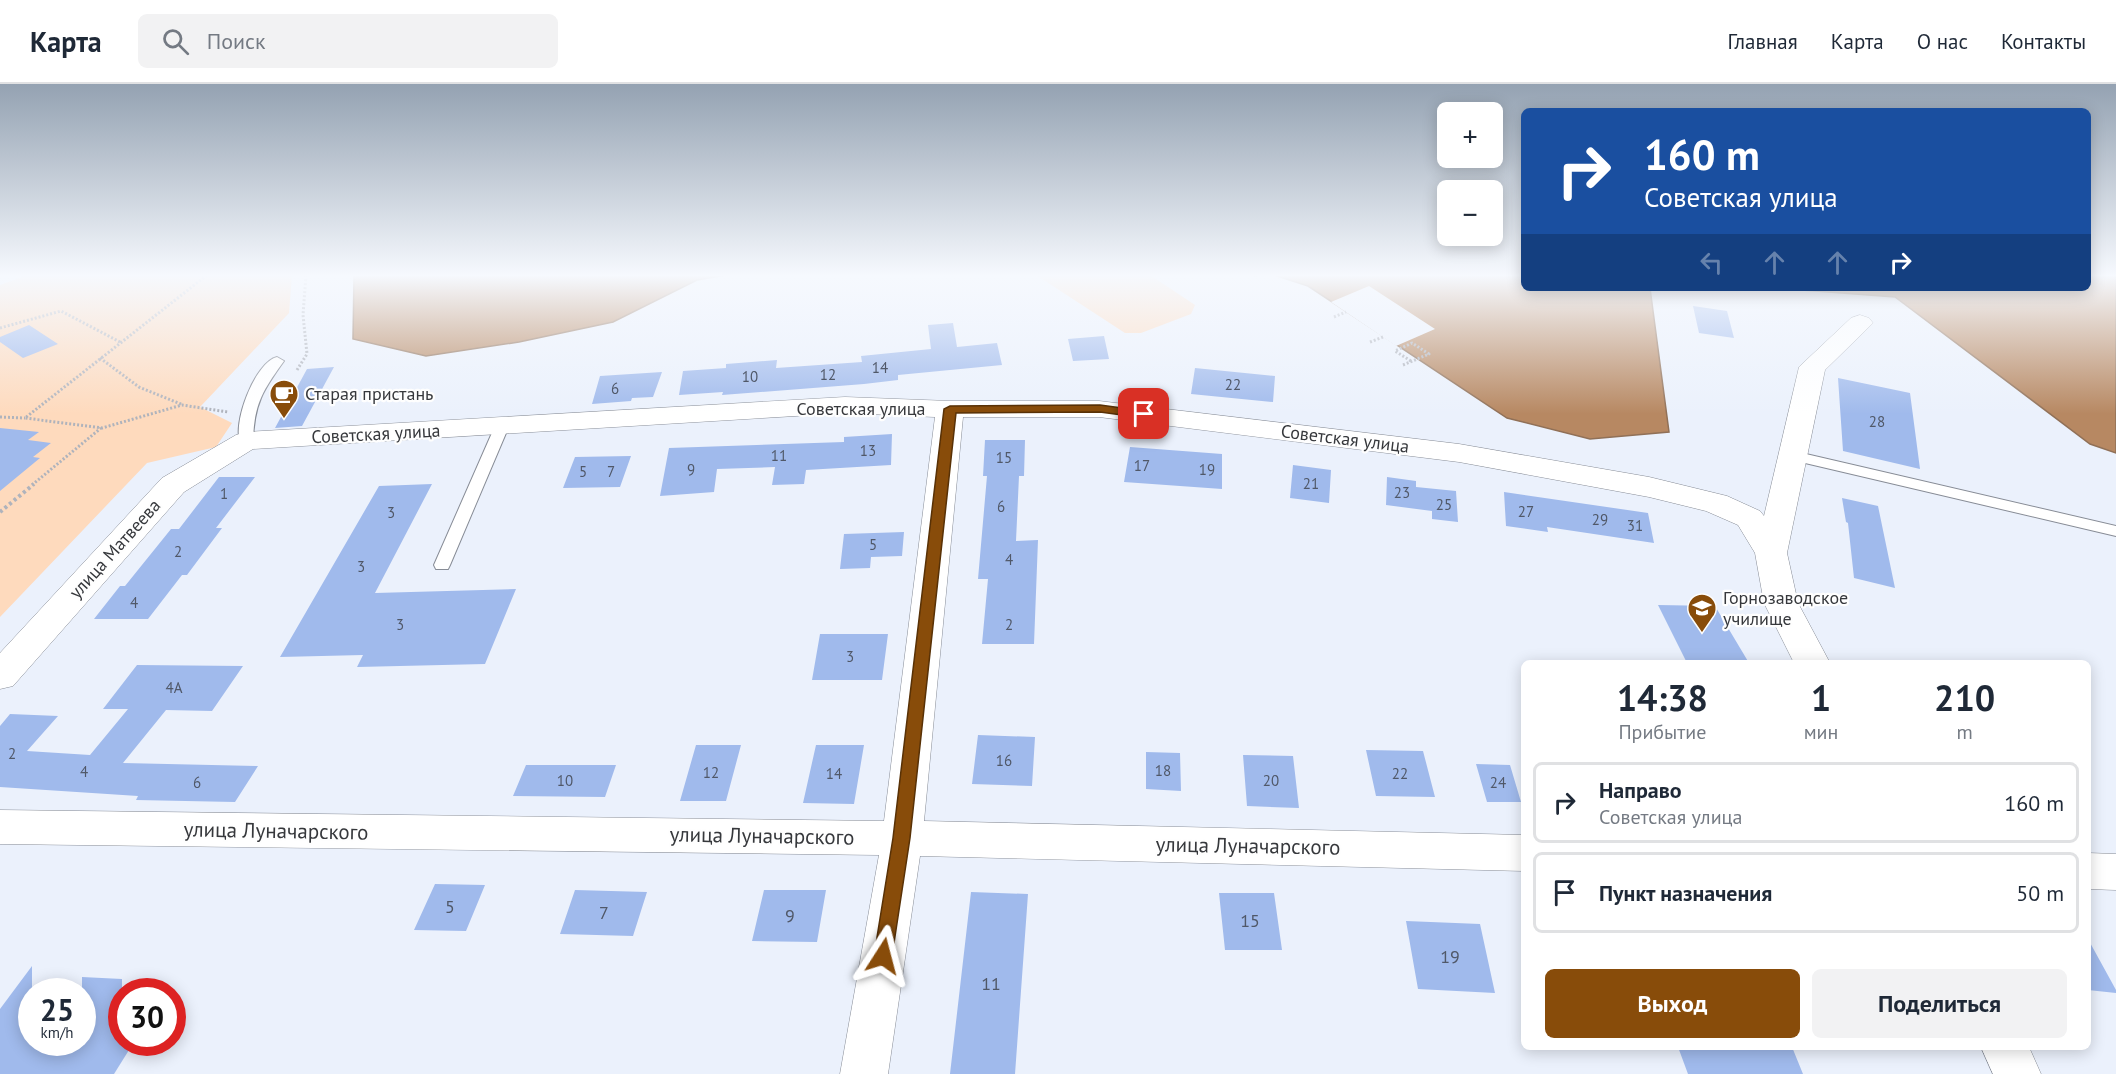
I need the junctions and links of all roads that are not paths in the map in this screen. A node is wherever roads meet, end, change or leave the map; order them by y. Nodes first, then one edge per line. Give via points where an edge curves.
1 (1860, 323) dead end
2 (277, 360) dead end
3 (950, 409) junction
4 (502, 426) junction
5 (246, 428) junction
6 (1793, 456) junction
7 (2116, 531) edge
8 (1771, 553) junction
9 (442, 565) dead end
10 (1810, 660) edge
11 (0, 676) edge
12 (0, 827) edge
13 (902, 838) junction
14 (1521, 853) edge
15 (2091, 871) edge
16 (2116, 872) edge
17 (2005, 1050) edge
18 (864, 1074) edge
19 (2017, 1074) edge

1 - 6 street via 1812,367
2 - 5 lane via 255,388
3 - 4 street, Советская улица via 845,405
3 - 8 street, Советская улица via 1100,409 1459,453 1716,503 1749,518
3 - 13 street
4 - 5 street, Советская улица
4 - 9 lane
5 - 11 street, улица Матвеева via 173,485
6 - 7 lane
6 - 8 street
8 - 10 street via 1781,603
12 - 13 street, улица Луначарского
13 - 14 street, улица Луначарского
13 - 18 street
15 - 16 street
17 - 19 street

